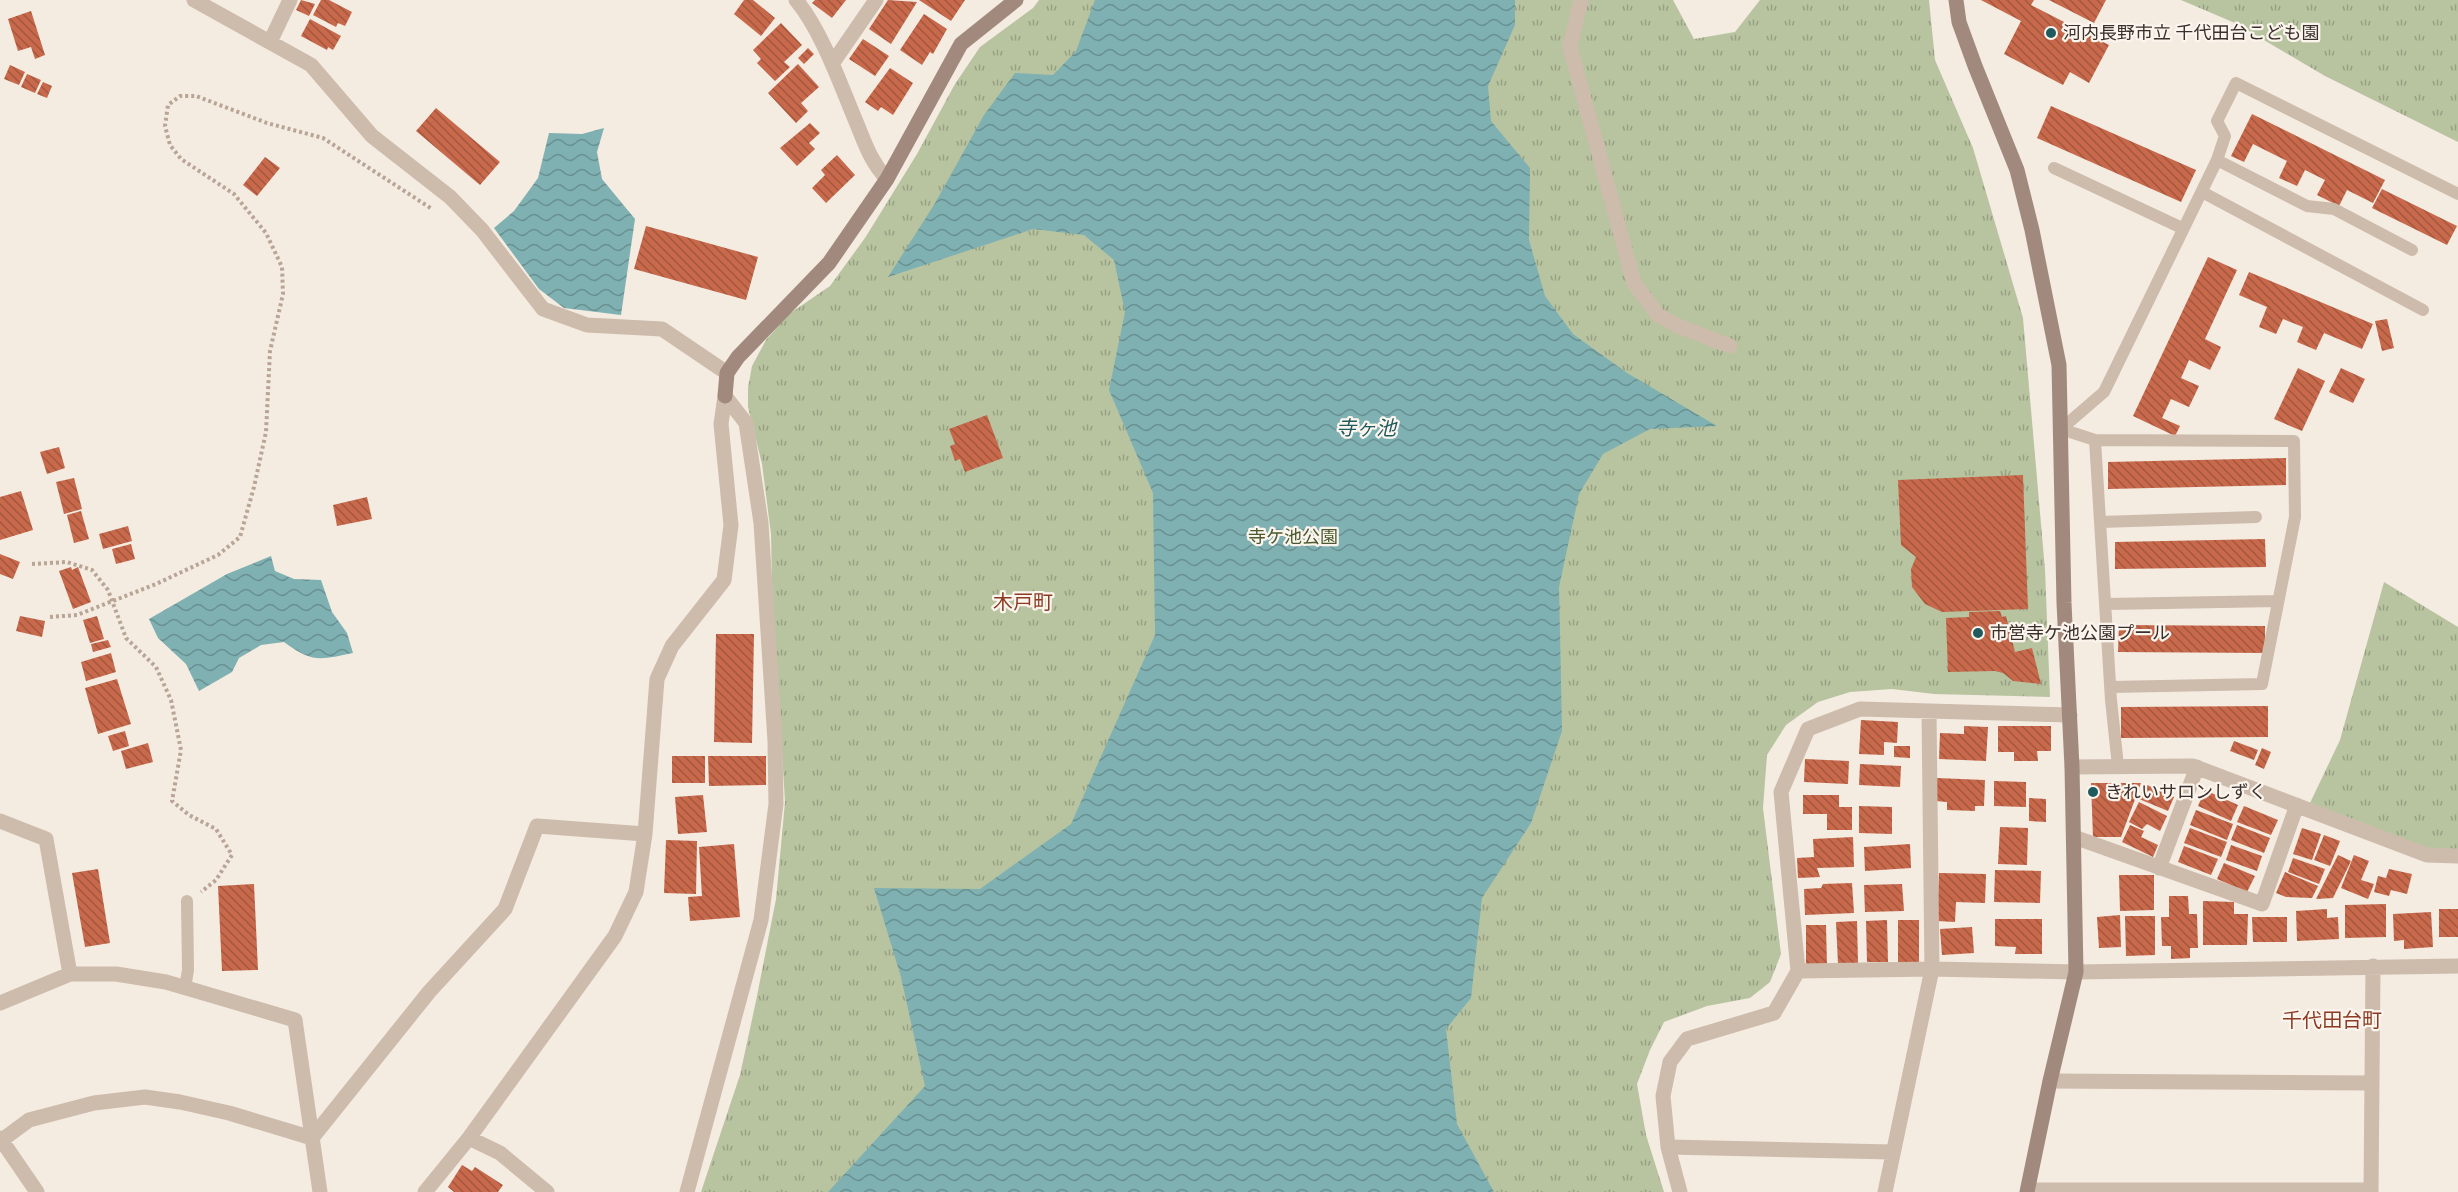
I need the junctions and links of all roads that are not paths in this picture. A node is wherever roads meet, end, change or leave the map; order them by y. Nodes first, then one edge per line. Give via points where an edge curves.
1 (194, 0) edge
2 (290, 0) edge
3 (796, 0) edge
4 (876, 0) edge
5 (1016, 0) edge
6 (1581, 0) edge
7 (1956, 0) edge
8 (270, 42) junction
9 (832, 64) junction
10 (2217, 160) junction
11 (2054, 168) dead end
12 (887, 179) junction
13 (2202, 192) junction
14 (2458, 194) edge
15 (2182, 228) junction
16 (2412, 250) dead end
17 (2423, 310) dead end
18 (1730, 345) dead end
19 (727, 374) junction
20 (725, 396) junction
21 (2061, 429) junction
22 (2095, 440) junction
23 (2256, 517) dead end
24 (2101, 522) junction
25 (2278, 601) junction
26 (2107, 604) junction
27 (2111, 687) junction
28 (1929, 712) junction
29 (2070, 715) junction
30 (2072, 766) junction
31 (2118, 766) junction
32 (2197, 767) junction
33 (2297, 805) junction
34 (0, 820) edge
35 (645, 834) junction
36 (2074, 837) junction
37 (2458, 855) edge
38 (2159, 868) junction
39 (187, 901) road end
40 (2373, 966) junction
41 (2458, 966) edge
42 (1932, 969) junction
43 (1798, 971) junction
44 (2076, 972) junction
45 (70, 974) junction
46 (185, 988) junction
47 (0, 1003) edge
48 (2050, 1081) junction
49 (2372, 1083) junction
50 (312, 1138) junction
51 (469, 1138) junction
52 (1, 1139) edge
53 (1668, 1147) junction
54 (1892, 1152) junction
55 (2027, 1191) edge
56 (2371, 1191) edge
57 (37, 1192) edge
58 (320, 1192) edge
59 (425, 1192) edge
60 (547, 1192) edge
61 (687, 1192) edge
62 (1680, 1192) edge
63 (1885, 1192) edge

1 - 8 street
2 - 8 street
3 - 9 street
4 - 9 street
5 - 12 street via 961,44
6 - 18 street via 1570,47 1634,283 1658,315
7 - 21 street via 1959,22 2017,170 2032,230 2060,364
8 - 19 street via 311,65 372,136 450,197 482,230 543,309 587,325 662,329
9 - 12 street via 874,166
10 - 13 lane
10 - 14 lane via 2225,136 2217,121 2236,83
10 - 16 lane via 2307,206 2334,209
11 - 15 lane
12 - 19 street via 829,263 738,357
13 - 15 lane
13 - 17 lane
15 - 21 lane via 2104,392
19 - 20 street
20 - 35 street via 721,424 731,525 724,580 672,646 657,679
20 - 61 street via 746,423 762,523 776,804 760,920
21 - 22 lane
21 - 29 street
22 - 24 lane
22 - 25 lane via 2294,441 2295,517
23 - 24 lane
24 - 26 lane
25 - 26 lane
25 - 27 lane via 2262,684
26 - 27 lane
27 - 31 lane
28 - 29 street
28 - 42 street
28 - 43 street via 1860,709 1808,729 1781,792
29 - 30 street
30 - 31 street
30 - 36 street
31 - 32 street
32 - 33 street
32 - 38 street
33 - 37 street via 2427,855
33 - 38 street via 2262,904
34 - 45 street via 46,839
35 - 50 street via 537,826 505,909 429,992
35 - 51 street via 636,892 615,936
36 - 38 street
36 - 44 street
39 - 46 lane
40 - 41 street
40 - 44 street
40 - 49 street
42 - 43 street
42 - 44 street
42 - 54 street
43 - 53 street via 1774,1013 1687,1040 1670,1062 1663,1096
44 - 48 street
45 - 46 street via 116,974
45 - 47 street
46 - 50 street via 295,1020
48 - 49 street
48 - 55 street
49 - 56 street
50 - 52 street via 229,1113 145,1097 94,1103 29,1120
50 - 58 street
51 - 59 street
51 - 60 street via 500,1153
52 - 57 street
53 - 54 street
53 - 62 street
54 - 63 street
55 - 56 street

